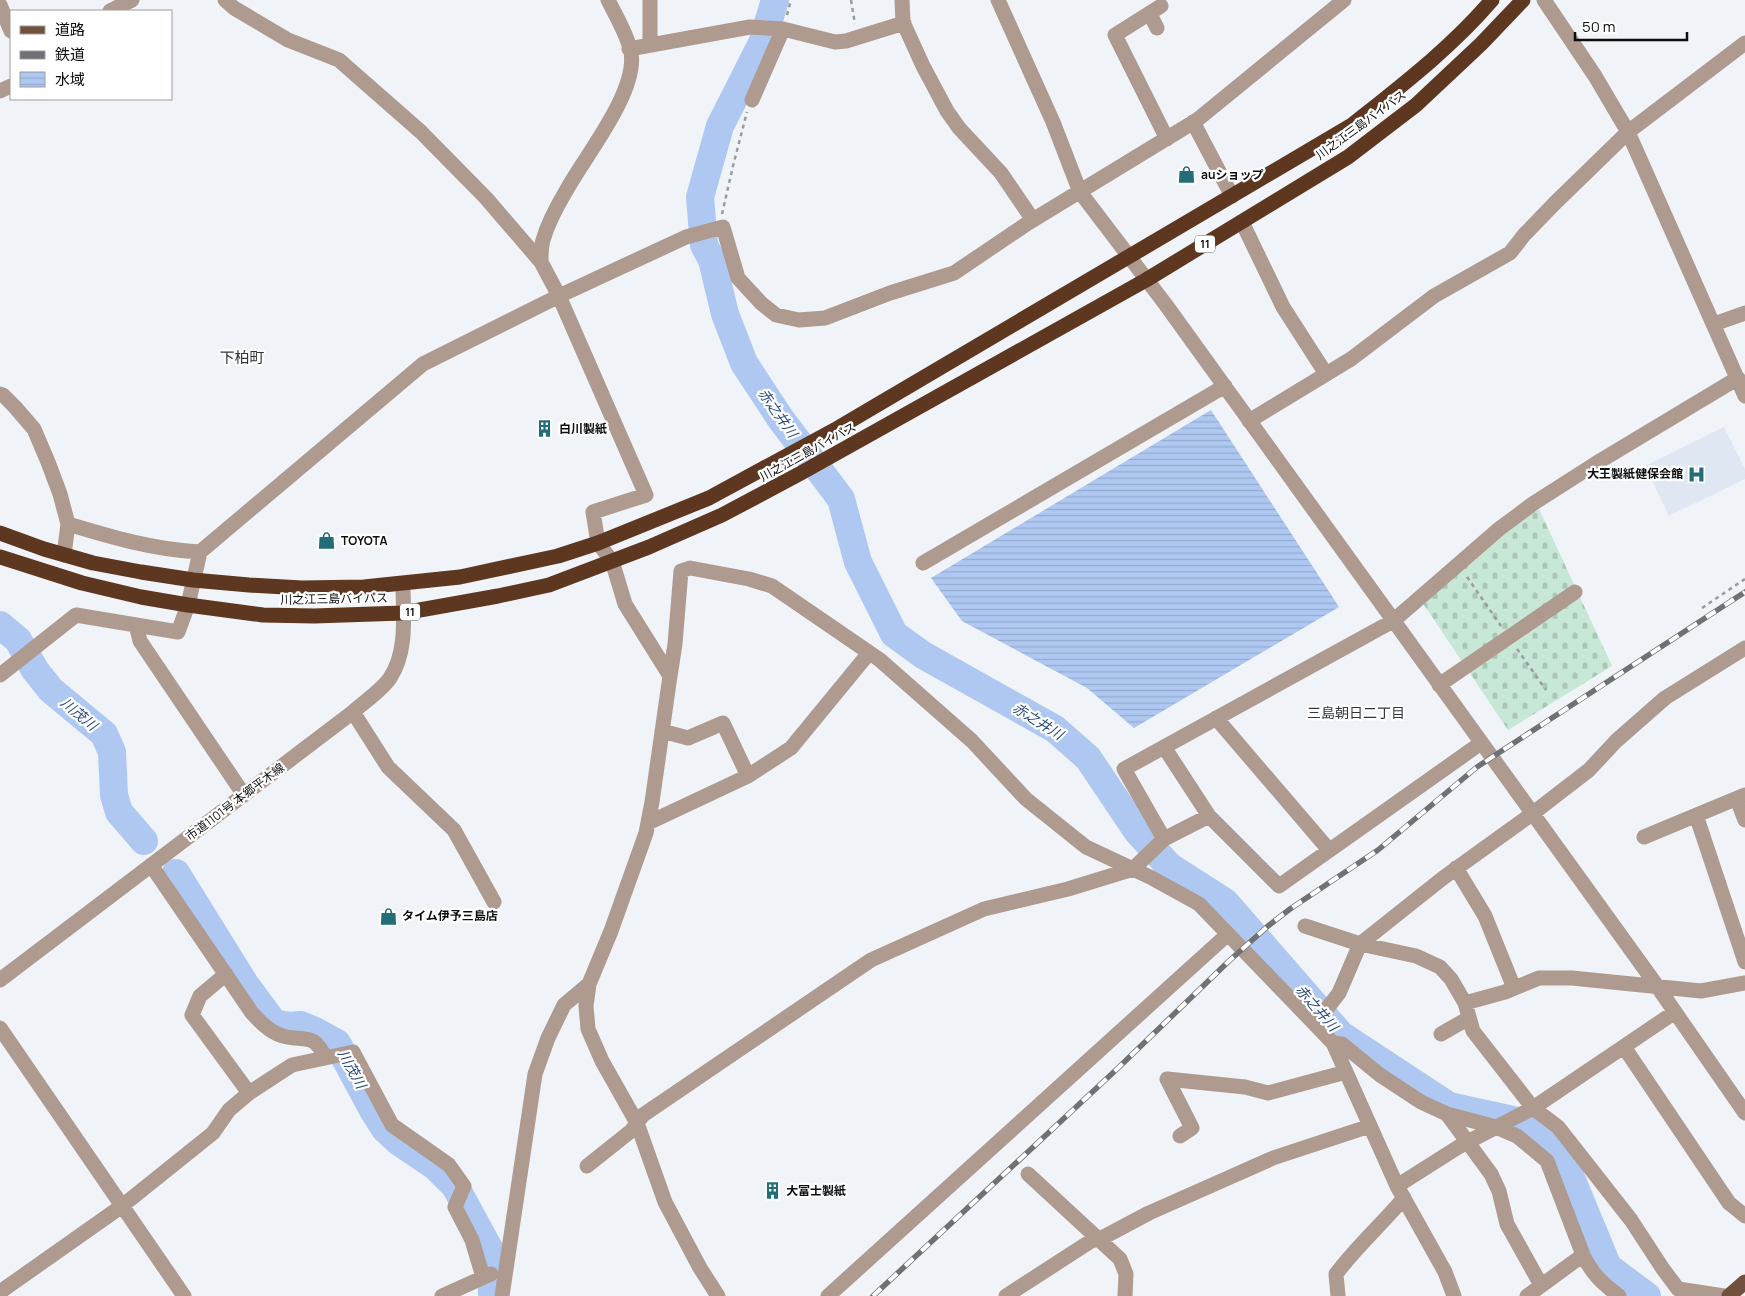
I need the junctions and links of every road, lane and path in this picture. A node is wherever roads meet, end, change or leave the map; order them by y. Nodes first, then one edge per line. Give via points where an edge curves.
1 (132, 0) edge
2 (225, 0) edge
3 (608, 0) edge
4 (650, 0) edge
5 (851, 0) edge
6 (902, 0) edge
7 (998, 0) edge
8 (1344, 0) edge
9 (1492, 0) edge
10 (1522, 0) edge
11 (1547, 1) edge
12 (0, 5) edge
13 (112, 10) edge
14 (904, 23) junction
15 (1157, 28) dead end
16 (10, 29) edge
17 (783, 29) junction
18 (858, 37) junction
19 (1745, 44) edge
20 (650, 45) junction
21 (629, 48) junction
22 (1129, 63) junction
23 (1116, 70) dead end
24 (752, 100) joint
25 (1194, 122) junction
26 (1628, 132) junction
27 (1167, 139) junction
28 (1080, 192) junction
29 (1232, 196) junction
30 (1033, 220) junction
31 (1242, 222) junction
32 (719, 228) junction
33 (1128, 257) junction
34 (541, 262) junction
35 (1146, 280) junction
36 (559, 296) junction
37 (1745, 314) edge
38 (1714, 324) junction
39 (1326, 374) junction
40 (1738, 378) junction
41 (1224, 386) junction
42 (0, 394) edge
43 (1745, 396) edge
44 (1250, 421) junction
45 (68, 524) junction
46 (0, 533) edge
47 (598, 543) junction
48 (200, 552) junction
49 (64, 554) junction
50 (0, 557) edge
51 (612, 561) junction
52 (922, 563) dead end
53 (1745, 579) edge
54 (193, 580) junction
55 (403, 584) junction
56 (1575, 592) dead end
57 (188, 606) junction
58 (1702, 608) dead end
59 (403, 614) junction
60 (1393, 620) junction
61 (136, 625) junction
62 (869, 652) junction
63 (1743, 655) edge
64 (0, 675) edge
65 (670, 676) junction
66 (1439, 685) junction
67 (353, 712) junction
68 (1216, 718) junction
69 (662, 731) junction
70 (1481, 743) junction
71 (1164, 747) junction
72 (748, 776) junction
73 (244, 796) junction
74 (1741, 797) edge
75 (1532, 814) junction
76 (1209, 816) junction
77 (1696, 816) junction
78 (1745, 820) edge
79 (648, 823) junction
80 (1644, 837) dead end
81 (1161, 841) junction
82 (1329, 850) junction
83 (1138, 863) junction
84 (151, 865) junction
85 (1456, 868) junction
86 (494, 902) dead end
87 (1305, 926) dead end
88 (1228, 934) junction
89 (1360, 944) junction
90 (1744, 955) edge
91 (226, 974) junction
92 (0, 980) edge
93 (1745, 983) edge
94 (589, 984) junction
95 (1657, 986) junction
96 (1514, 988) junction
97 (1467, 1011) junction
98 (1675, 1012) junction
99 (1317, 1021) junction
100 (0, 1028) edge
101 (1441, 1034) dead end
102 (1333, 1043) junction
103 (1624, 1047) junction
104 (336, 1055) junction
105 (1346, 1072) junction
106 (248, 1093) junction
107 (1527, 1112) junction
108 (1745, 1113) edge
109 (1447, 1114) junction
110 (637, 1123) junction
111 (1370, 1126) junction
112 (1499, 1126) junction
113 (1180, 1136) dead end
114 (1467, 1143) junction
115 (587, 1166) dead end
116 (1028, 1174) dead end
117 (1401, 1192) junction
118 (122, 1206) junction
119 (1745, 1216) edge
120 (1100, 1239) junction
121 (1582, 1255) junction
122 (505, 1271) junction
123 (485, 1276) junction
124 (1745, 1282) edge
125 (1541, 1285) junction
126 (0, 1292) edge
127 (184, 1296) edge
128 (442, 1296) edge
129 (502, 1296) edge
130 (718, 1296) edge
131 (828, 1296) edge
132 (1006, 1296) edge
133 (1125, 1296) edge
134 (1338, 1296) edge
135 (1454, 1296) edge
136 (1526, 1296) edge
137 (1619, 1296) edge
138 (1724, 1296) edge
139 (1730, 1296) edge

1 - 13 street
2 - 34 street via 288,40 339,60 421,132 486,198
3 - 21 street
4 - 20 street
5 - 18 path
6 - 14 street
7 - 28 street via 1053,122
8 - 25 street
9 - 29 highway, 川之江三島バイパス / 11 via 1422,69 1352,124
10 - 31 highway, 川之江三島バイパス / 11 via 1416,105 1348,157
11 - 26 street
12 - 16 street
14 - 18 street
14 - 30 street via 947,111 1001,173
15 - 22 street via 1156,10 1115,35
17 - 18 street via 835,42
17 - 20 street via 750,27
17 - 24 street
19 - 26 street
20 - 21 street
21 - 34 street via 631,69 627,88 565,192 543,241
22 - 23 street
22 - 27 street
24 - 32 path via 744,120
25 - 27 street
25 - 29 street
26 - 38 street
26 - 39 street via 1554,202 1510,253 1434,296
27 - 28 street
28 - 30 street
28 - 33 street
29 - 33 highway, 川之江三島バイパス / 11
30 - 32 street via 954,273 825,318 799,320 776,315 738,278
31 - 35 highway, 川之江三島バイパス / 11
31 - 39 street via 1283,307
32 - 36 street via 686,237
33 - 35 street
33 - 47 highway, 川之江三島バイパス / 11 via 838,428 709,498
34 - 36 street
35 - 41 street
35 - 51 highway, 川之江三島バイパス / 11 via 801,474 722,514
36 - 47 street via 646,495 594,512
36 - 48 street via 423,364
37 - 38 street
38 - 40 street
39 - 44 street
40 - 43 street
40 - 60 street via 1534,503
41 - 44 street
41 - 52 street
42 - 45 street via 34,429 60,494
44 - 60 street
45 - 48 street via 112,538
45 - 49 street
46 - 49 highway, 川之江三島バイパス / 11
47 - 51 street
47 - 55 highway, 川之江三島バイパス / 11 via 502,569
48 - 54 street
49 - 54 highway, 川之江三島バイパス / 11 via 92,563
50 - 57 highway, 川之江三島バイパス / 11 via 82,583
51 - 59 highway, 川之江三島バイパス / 11 via 549,585
51 - 65 street via 626,604
53 - 58 path
54 - 55 highway, 川之江三島バイパス / 11 via 302,588
54 - 57 street
55 - 59 street, 市道1101号 本郷平木線
56 - 66 street
57 - 59 highway, 川之江三島バイパス / 11 via 272,615
57 - 61 street via 178,632
59 - 67 street, 市道1101号 本郷平木線 via 402,645 390,678
60 - 66 street
60 - 68 street
61 - 64 street via 76,615
61 - 73 street via 140,641
62 - 65 street via 772,586 690,568 681,571
62 - 72 street via 791,748
62 - 83 street via 972,741 1026,799 1086,848
63 - 75 street via 1665,698 1589,770
65 - 69 street
66 - 70 street
67 - 73 street, 市道1101号 本郷平木線
67 - 86 street via 388,767 454,830
68 - 71 street
68 - 82 street
69 - 72 street via 688,738 723,723
69 - 79 street
70 - 75 street
70 - 82 street
71 - 76 street
71 - 81 street via 1124,769
72 - 79 street
73 - 84 street, 市道1101号 本郷平木線
74 - 77 street
74 - 78 street
75 - 85 street
75 - 95 street
76 - 81 street
76 - 82 street via 1279,886
77 - 80 street
77 - 90 street
79 - 94 street
81 - 83 street
83 - 88 street via 1150,877 1199,904
83 - 110 street via 1068,889 984,909 871,960
84 - 91 street
84 - 92 street, 市道1101号 本郷平木線
85 - 89 street
85 - 96 street via 1485,916
87 - 89 street
88 - 99 street
88 - 131 street
89 - 97 street via 1416,956 1440,967 1451,979
89 - 99 street via 1339,993
91 - 104 street via 263,1026 287,1037 305,1038
91 - 106 street via 200,996 192,1015
93 - 95 street via 1701,991
94 - 110 street via 586,1006 588,1029 598,1054
94 - 122 street via 564,1005 535,1074
95 - 96 street via 1539,978
95 - 98 street
96 - 97 street
97 - 101 street
97 - 107 street via 1473,1031
98 - 103 street
98 - 108 street
99 - 102 street
100 - 118 street
102 - 105 street
102 - 109 street via 1342,1044 1413,1097
103 - 107 street
103 - 119 street via 1729,1203
104 - 106 street via 292,1065
104 - 123 street via 353,1052 392,1126 449,1166 464,1186 455,1207
105 - 111 street
105 - 113 street via 1268,1093 1245,1087 1167,1079 1192,1128
106 - 118 street via 229,1110 213,1133
107 - 112 street
107 - 138 street via 1558,1127 1631,1220 1678,1288
109 - 112 street
109 - 114 street
110 - 115 street
110 - 130 street via 665,1202
111 - 117 street
111 - 120 street via 1273,1158 1149,1213
112 - 114 street
112 - 121 street via 1517,1136 1547,1162
114 - 117 street
114 - 125 street via 1491,1174 1507,1224
116 - 120 street
117 - 134 street via 1385,1221 1336,1274
117 - 135 street via 1445,1272
118 - 126 street
118 - 127 street
120 - 132 street via 1091,1241
120 - 133 street via 1120,1259 1126,1274
121 - 125 street
121 - 137 street via 1599,1281
122 - 123 street
122 - 129 street
123 - 128 street
124 - 139 main road
125 - 136 street

